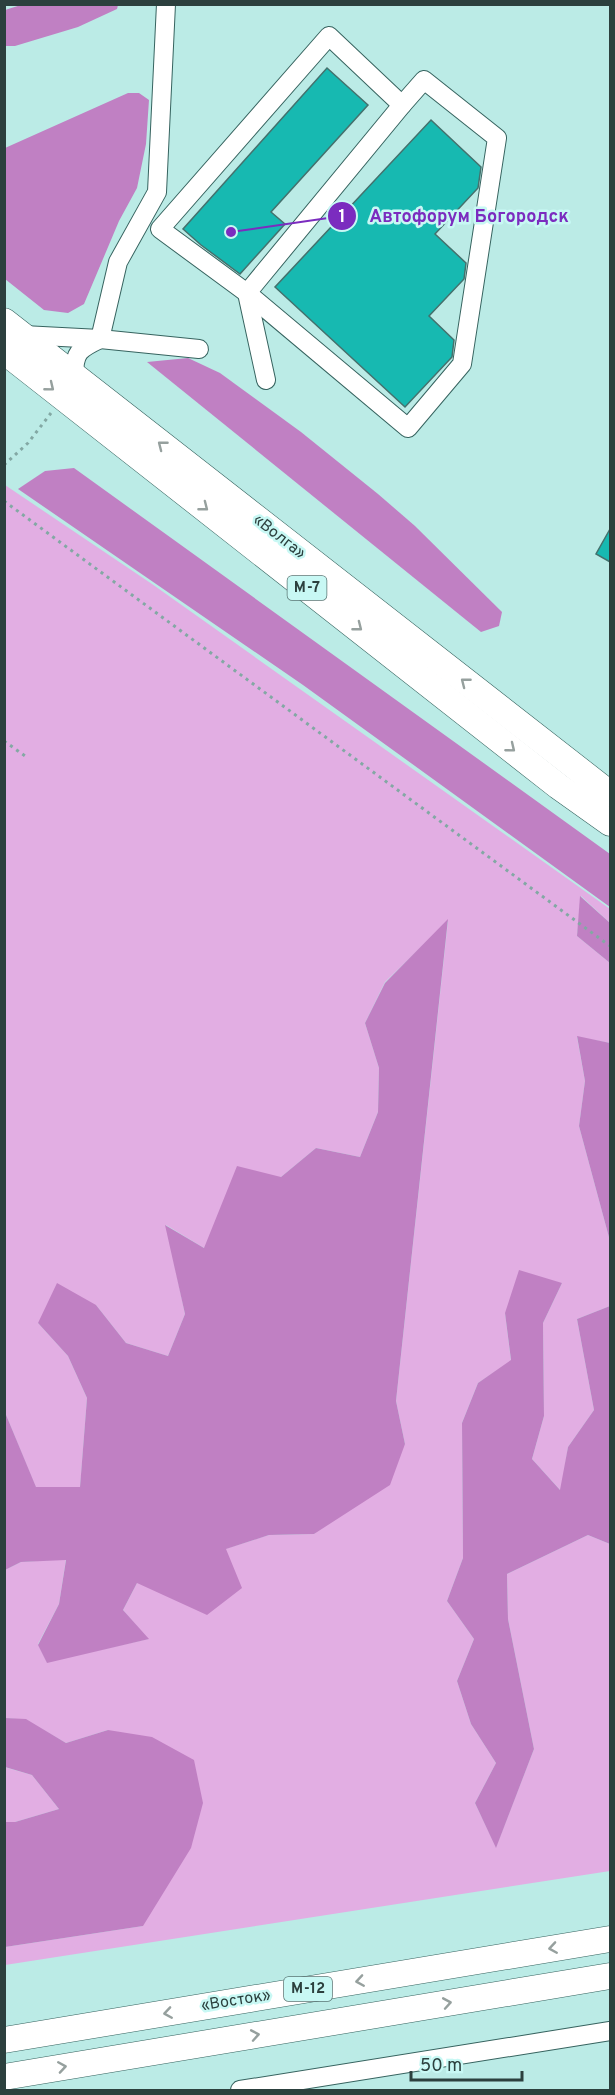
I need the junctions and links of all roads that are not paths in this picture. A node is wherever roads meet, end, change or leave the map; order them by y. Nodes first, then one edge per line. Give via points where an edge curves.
1 (166, 4) edge
2 (402, 105) junction
3 (247, 293) junction
4 (10, 336) edge
5 (100, 339) junction
6 (199, 349) dead end
7 (266, 380) dead end
8 (68, 387) junction
9 (610, 794) edge
10 (610, 823) edge
11 (610, 1939) edge
12 (610, 1976) edge
13 (610, 2031) edge
14 (4, 2040) edge
15 (4, 2077) edge
16 (240, 2091) edge

1 - 5 lane via 158,192 118,262
2 - 3 lane
2 - 3 lane via 329,36 160,229
2 - 3 lane via 424,80 497,138 462,364 408,428
3 - 7 lane
4 - 5 lane
4 - 8 highway, «Волга» / М-7
5 - 6 lane
5 - 8 lane via 78,352
9 -> 8 highway, «Волга» / М-7
8 -> 10 highway, «Волга» / М-7 via 558,786
11 -> 14 highway, «Восток» / М-12
15 -> 12 highway, М-12
13 - 16 lane

